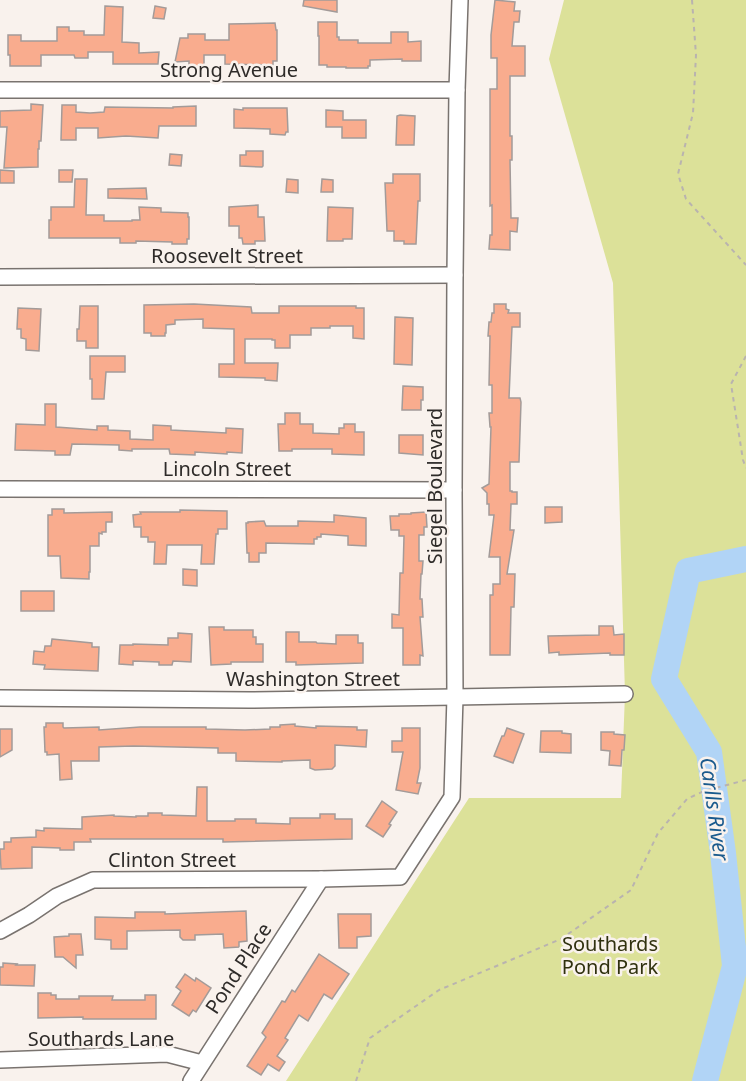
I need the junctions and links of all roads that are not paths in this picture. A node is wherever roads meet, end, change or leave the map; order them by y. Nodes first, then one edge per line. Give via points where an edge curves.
1 (460, 0) edge
2 (0, 90) edge
3 (457, 90) junction
4 (455, 275) junction
5 (0, 277) edge
6 (0, 489) edge
7 (454, 490) junction
8 (625, 693) dead end
9 (0, 698) edge
10 (455, 698) junction
11 (321, 879) junction
12 (0, 930) edge
13 (0, 1060) edge
14 (202, 1063) junction
15 (191, 1081) edge

1 - 3 street, Siegel Boulevard
2 - 3 street, Strong Avenue
3 - 4 street, Siegel Boulevard
4 - 5 street, Roosevelt Street
4 - 7 street, Siegel Boulevard
6 - 7 street, Lincoln Street
7 - 10 street, Siegel Boulevard
8 - 10 street, Washington Street
9 - 10 street, Washington Street
10 - 11 street, Siegel Boulevard via 453,797 400,877
11 - 12 street, Clinton Street via 93,880
11 - 14 street, Pond Place
13 - 14 street, Southards Lane via 167,1054
14 - 15 street, Pond Place

